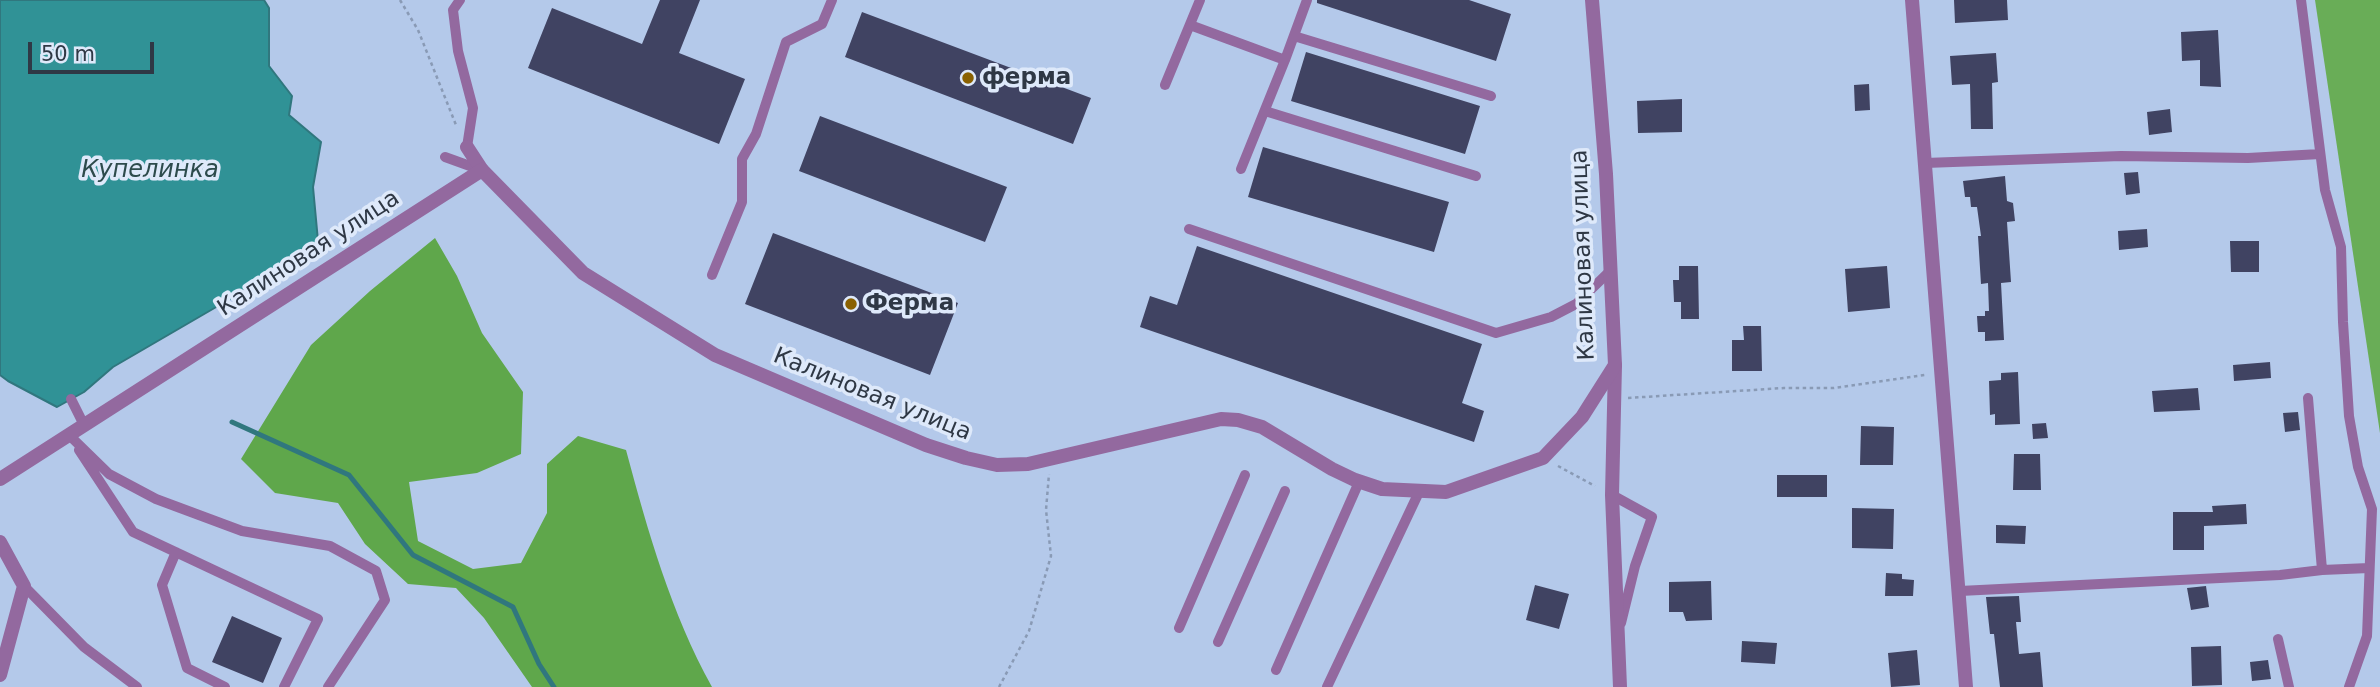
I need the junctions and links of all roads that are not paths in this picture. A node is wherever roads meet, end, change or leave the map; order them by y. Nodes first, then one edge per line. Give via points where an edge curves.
1 (460, 0) edge
2 (832, 0) edge
3 (1200, 0) edge
4 (1307, 0) edge
5 (1592, 0) edge
6 (1912, 0) edge
7 (2301, 0) edge
8 (1190, 25) junction
9 (1294, 36) junction
10 (1286, 60) junction
11 (1164, 85) dead end
12 (1491, 96) dead end
13 (1265, 111) junction
14 (467, 147) joint
15 (2320, 154) junction
16 (445, 157) dead end
17 (1925, 163) junction
18 (1241, 169) dead end
19 (482, 170) junction
20 (1476, 176) dead end
21 (1189, 229) dead end
22 (1611, 270) junction
23 (712, 275) dead end
24 (1615, 365) junction
25 (2308, 398) dead end
26 (71, 400) dead end
27 (85, 425) junction
28 (69, 435) junction
29 (1245, 475) dead end
30 (0, 480) edge
31 (1359, 482) junction
32 (1285, 491) dead end
33 (1419, 492) junction
34 (1612, 495) junction
35 (0, 542) edge
36 (176, 552) junction
37 (2369, 568) junction
38 (2322, 570) junction
39 (24, 586) junction
40 (1960, 591) junction
41 (1179, 628) dead end
42 (2278, 639) dead end
43 (1617, 640) junction
44 (1218, 642) dead end
45 (1276, 670) dead end
46 (0, 675) edge
47 (137, 687) edge
48 (225, 687) edge
49 (284, 687) edge
50 (328, 687) edge
51 (1327, 687) edge
52 (1620, 687) edge
53 (1966, 687) edge
54 (2289, 687) edge
55 (2349, 687) edge

1 - 14 lane via 453,10 473,108
2 - 23 lane via 822,24 786,41 757,134 742,159 742,202
3 - 8 lane
4 - 9 lane
5 - 22 street, Калиновая улица
6 - 17 street
7 - 15 lane
8 - 10 lane
8 - 11 lane
9 - 10 lane
9 - 12 lane
10 - 13 lane
13 - 18 lane
13 - 20 lane
14 - 19 street
15 - 17 lane
15 - 37 lane via 2341,247 2349,416 2358,467 2372,509
16 - 19 lane
17 - 40 street
19 - 27 street, Калиновая улица
19 - 31 street, Калиновая улица via 583,273 715,355 926,445 997,465 1028,464 1221,419 1238,420 1262,427
21 - 22 lane via 1496,333 1551,317 1576,304
22 - 24 street, Калиновая улица
24 - 33 street, Калиновая улица via 1582,417 1543,458 1446,492
24 - 34 street
25 - 38 lane
26 - 27 lane
27 - 28 street, Калиновая улица
28 - 30 street, Калиновая улица
28 - 36 lane via 133,532
28 - 50 lane via 109,474 156,499 242,531 330,546 376,571 385,600
29 - 41 lane
31 - 33 street, Калиновая улица
31 - 45 lane
32 - 44 lane
33 - 51 lane
34 - 43 street
34 - 43 lane via 1652,517
35 - 39 street
36 - 48 lane via 162,585 187,668
36 - 49 lane via 318,619
37 - 38 lane
37 - 55 lane via 2367,636
38 - 40 lane
39 - 46 street
39 - 47 lane via 84,647
40 - 53 street
42 - 54 lane
43 - 52 street

